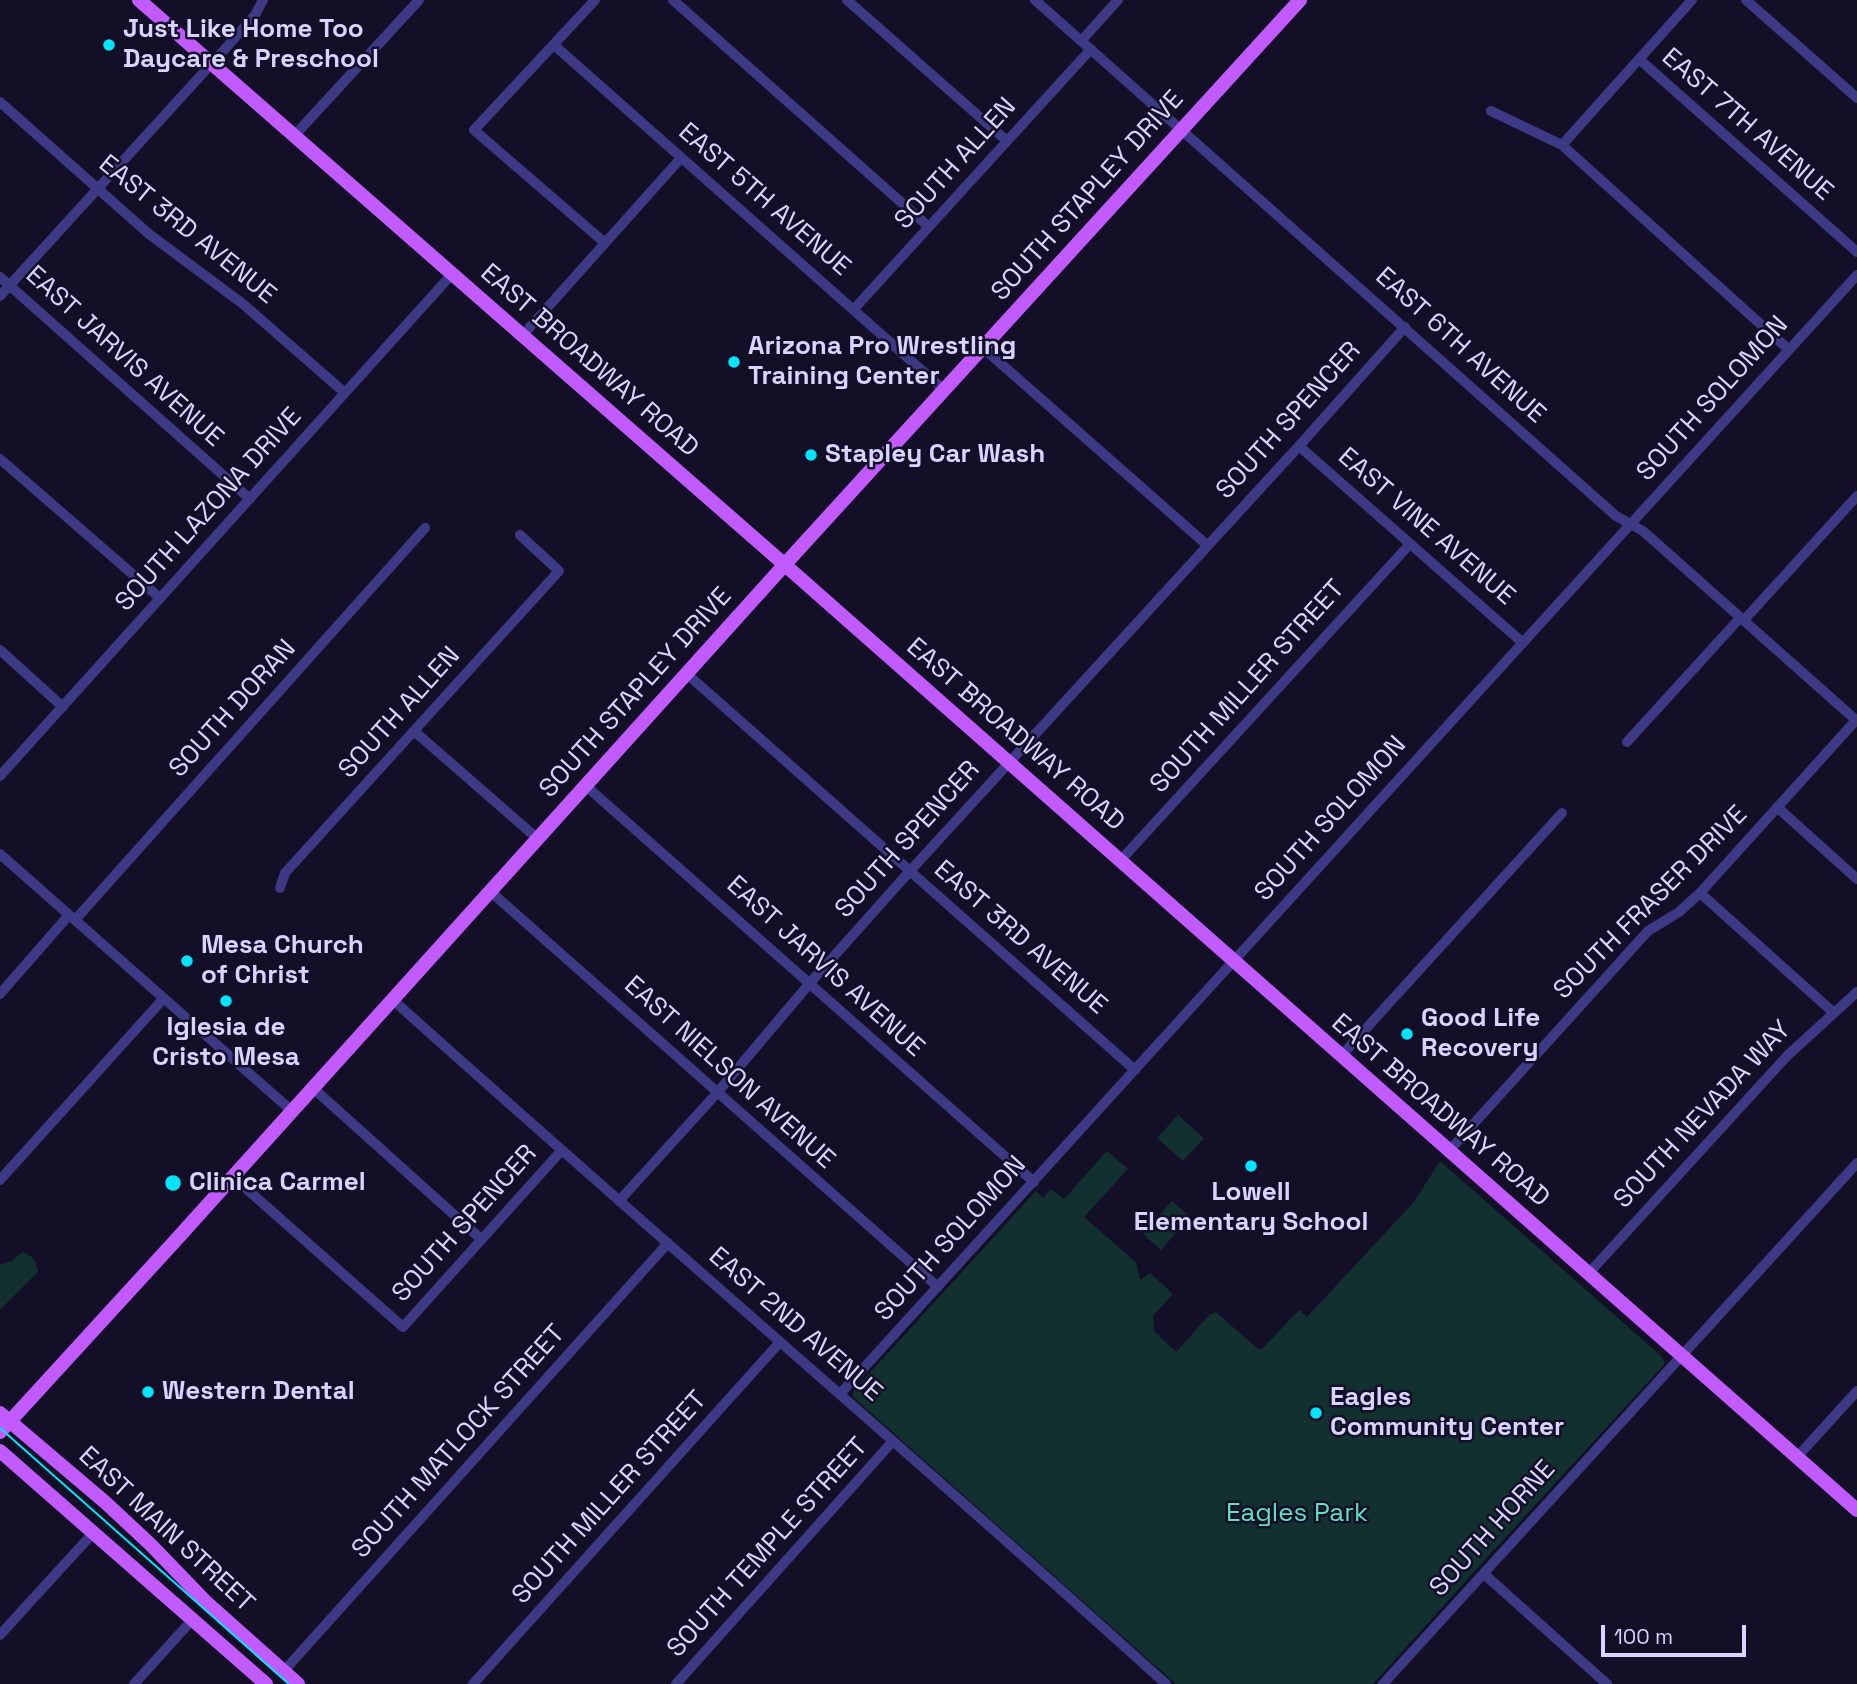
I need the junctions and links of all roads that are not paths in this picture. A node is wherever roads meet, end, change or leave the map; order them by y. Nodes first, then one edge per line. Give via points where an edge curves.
1 (139, 0) edge
2 (263, 0) edge
3 (419, 0) edge
4 (595, 0) edge
5 (673, 0) edge
6 (847, 0) edge
7 (1035, 0) edge
8 (1118, 0) edge
9 (1300, 0) edge
10 (1692, 0) edge
11 (1746, 0) edge
12 (1081, 40) junction
13 (554, 45) junction
14 (1091, 49) junction
15 (1639, 59) junction
16 (211, 65) junction
17 (1857, 98) edge
18 (0, 102) edge
19 (1491, 111) dead end
20 (1182, 129) junction
21 (294, 136) junction
22 (1007, 141) junction
23 (1562, 145) junction
24 (681, 158) junction
25 (98, 189) junction
26 (929, 227) junction
27 (605, 243) junction
28 (1857, 252) edge
29 (452, 274) junction
30 (1857, 275) edge
31 (0, 277) edge
32 (9, 286) junction
33 (0, 296) edge
34 (854, 309) junction
35 (1405, 327) junction
36 (522, 336) junction
37 (982, 347) junction
38 (1788, 349) junction
39 (944, 390) junction
40 (345, 393) junction
41 (1299, 446) junction
42 (0, 459) edge
43 (1857, 496) edge
44 (250, 499) junction
45 (1630, 523) junction
46 (425, 528) dead end
47 (520, 535) dead end
48 (1410, 544) junction
49 (1207, 545) junction
50 (785, 565) junction
51 (160, 598) junction
52 (1742, 619) junction
53 (1523, 643) junction
54 (0, 650) edge
55 (687, 674) junction
56 (63, 707) junction
57 (1857, 720) edge
58 (414, 731) junction
59 (1627, 741) dead end
60 (1009, 762) junction
61 (0, 776) edge
62 (586, 786) junction
63 (1777, 807) junction
64 (1562, 813) dead end
65 (538, 839) junction
66 (0, 854) edge
67 (1120, 861) junction
68 (909, 871) junction
69 (1857, 878) edge
70 (280, 888) dead end
71 (491, 892) junction
72 (1700, 893) junction
73 (72, 918) junction
74 (1233, 961) junction
75 (810, 983) junction
76 (1857, 992) edge
77 (0, 993) edge
78 (164, 998) junction
79 (393, 1000) junction
80 (1834, 1013) junction
81 (1341, 1056) junction
82 (1135, 1070) junction
83 (313, 1088) junction
84 (718, 1093) junction
85 (292, 1111) junction
86 (561, 1151) junction
87 (1448, 1151) junction
88 (1857, 1163) edge
89 (233, 1177) junction
90 (0, 1180) edge
91 (1034, 1182) junction
92 (619, 1201) junction
93 (481, 1239) junction
94 (668, 1243) junction
95 (1588, 1274) junction
96 (938, 1287) junction
97 (780, 1342) junction
98 (1681, 1356) junction
99 (1857, 1391) edge
100 (840, 1394) junction
101 (3, 1422) edge
102 (893, 1441) junction
103 (0, 1451) edge
104 (1797, 1457) junction
105 (1857, 1510) edge
106 (94, 1532) junction
107 (1484, 1574) junction
108 (193, 1619) junction
109 (0, 1635) edge
110 (284, 1672) junction
111 (134, 1684) edge
112 (266, 1684) edge
113 (298, 1684) edge
114 (473, 1684) edge
115 (676, 1684) edge
116 (1166, 1684) edge
117 (1383, 1684) edge
118 (1607, 1684) edge

1 - 16 main road, EAST BROADWAY ROAD
2 - 16 street
3 - 21 street
4 - 13 street
5 - 26 street
6 - 22 street
7 - 12 street, EAST 6TH AVENUE
8 - 12 street
9 - 20 main road, SOUTH STAPLEY DRIVE
10 - 15 street
11 - 17 street
12 - 14 street, EAST 6TH AVENUE
13 - 24 street, EAST 5TH AVENUE
13 - 27 street via 474,130
14 - 20 street, EAST 6TH AVENUE
14 - 22 street, SOUTH ALLEN
15 - 23 street
15 - 28 street, EAST 7TH AVENUE
16 - 21 main road, EAST BROADWAY ROAD
16 - 25 street
18 - 25 street, EAST 3RD AVENUE
19 - 23 street
20 - 35 street, EAST 6TH AVENUE
20 - 37 main road, SOUTH STAPLEY DRIVE
21 - 29 main road, EAST BROADWAY ROAD
22 - 26 street, SOUTH ALLEN
23 - 38 street
24 - 27 street
24 - 34 street, EAST 5TH AVENUE
25 - 32 street
25 - 40 street, EAST 3RD AVENUE via 149,234 243,304
26 - 34 street, SOUTH ALLEN
27 - 36 street
29 - 36 main road, EAST BROADWAY ROAD
29 - 40 street, SOUTH LAZONA DRIVE
30 - 38 street, SOUTH SOLOMON
31 - 32 street, EAST JARVIS AVENUE
32 - 33 street
32 - 44 street, EAST JARVIS AVENUE
34 - 39 street, EAST 5TH AVENUE
35 - 41 street, SOUTH SPENCER
35 - 45 street, EAST 6TH AVENUE via 1616,516
36 - 50 main road, EAST BROADWAY ROAD
37 - 39 main road, SOUTH STAPLEY DRIVE
37 - 49 street
38 - 45 street, SOUTH SOLOMON
39 - 50 main road, SOUTH STAPLEY DRIVE
40 - 44 street, SOUTH LAZONA DRIVE
41 - 48 street, EAST VINE AVENUE
41 - 49 street, SOUTH SPENCER
42 - 51 street
43 - 52 street
44 - 51 street, SOUTH LAZONA DRIVE
45 - 52 street, EAST 6TH AVENUE
45 - 53 street, SOUTH SOLOMON
46 - 73 street, SOUTH DORAN
47 - 58 street, SOUTH ALLEN via 559,571
48 - 53 street, EAST VINE AVENUE
48 - 67 street, SOUTH MILLER STREET
49 - 60 street, SOUTH SPENCER
50 - 55 main road, SOUTH STAPLEY DRIVE
50 - 60 main road, EAST BROADWAY ROAD
51 - 56 street, SOUTH LAZONA DRIVE
52 - 57 street, EAST 6TH AVENUE
52 - 59 street
53 - 74 street, SOUTH SOLOMON
54 - 56 street
55 - 62 main road, SOUTH STAPLEY DRIVE
55 - 68 street, EAST 3RD AVENUE
56 - 61 street, SOUTH LAZONA DRIVE
57 - 63 street, SOUTH FRASER DRIVE
58 - 65 street
58 - 70 street, SOUTH ALLEN via 285,873
60 - 67 main road, EAST BROADWAY ROAD
60 - 68 street, SOUTH SPENCER
62 - 65 main road, SOUTH STAPLEY DRIVE
62 - 75 street, EAST JARVIS AVENUE
63 - 69 street
63 - 72 street, SOUTH FRASER DRIVE
64 - 81 street
65 - 71 main road, SOUTH STAPLEY DRIVE
66 - 73 street
67 - 74 main road, EAST BROADWAY ROAD
68 - 75 street, SOUTH SPENCER
68 - 82 street, EAST 3RD AVENUE
71 - 79 main road, SOUTH STAPLEY DRIVE
71 - 84 street, EAST NIELSON AVENUE
72 - 80 street
72 - 87 street, SOUTH FRASER DRIVE via 1648,931
73 - 77 street, SOUTH DORAN
73 - 78 street
74 - 81 main road, EAST BROADWAY ROAD
74 - 82 street, SOUTH SOLOMON
75 - 84 street, SOUTH SPENCER
75 - 91 street, EAST JARVIS AVENUE
76 - 80 street, SOUTH NEVADA WAY
78 - 85 street
78 - 90 street
79 - 83 main road, SOUTH STAPLEY DRIVE
79 - 86 street, EAST 2ND AVENUE
80 - 95 street, SOUTH NEVADA WAY via 1787,1056
81 - 87 main road, EAST BROADWAY ROAD
82 - 91 street, SOUTH SOLOMON
83 - 85 main road, SOUTH STAPLEY DRIVE
83 - 93 street
84 - 92 street, SOUTH SPENCER
84 - 96 street, EAST NIELSON AVENUE
85 - 89 main road, SOUTH STAPLEY DRIVE
86 - 92 street, EAST 2ND AVENUE
86 - 93 street, SOUTH SPENCER
87 - 95 main road, EAST BROADWAY ROAD
88 - 98 street
89 - 93 street, SOUTH SPENCER via 403,1327
89 - 101 main road, SOUTH STAPLEY DRIVE
91 - 96 street, SOUTH SOLOMON
92 - 94 street, EAST 2ND AVENUE
94 - 97 street, EAST 2ND AVENUE
94 - 110 street, SOUTH MATLOCK STREET
95 - 98 main road, EAST BROADWAY ROAD
96 - 100 street, SOUTH SOLOMON
97 - 100 street, EAST 2ND AVENUE
97 - 114 street, SOUTH MILLER STREET
98 - 104 main road, EAST BROADWAY ROAD
98 - 107 street, SOUTH HORNE
99 - 104 street
100 - 102 street, EAST 2ND AVENUE
101 - 110 main road, EAST MAIN STREET via 106,1503
102 - 115 street, SOUTH TEMPLE STREET
102 - 116 street, EAST 2ND AVENUE
103 - 106 main road, EAST MAIN STREET
104 - 105 main road, EAST BROADWAY ROAD
106 - 108 main road, EAST MAIN STREET
106 - 109 street
107 - 117 street, SOUTH HORNE
107 - 118 street
108 - 111 street
108 - 112 main road, EAST MAIN STREET
110 - 113 main road, EAST MAIN STREET

